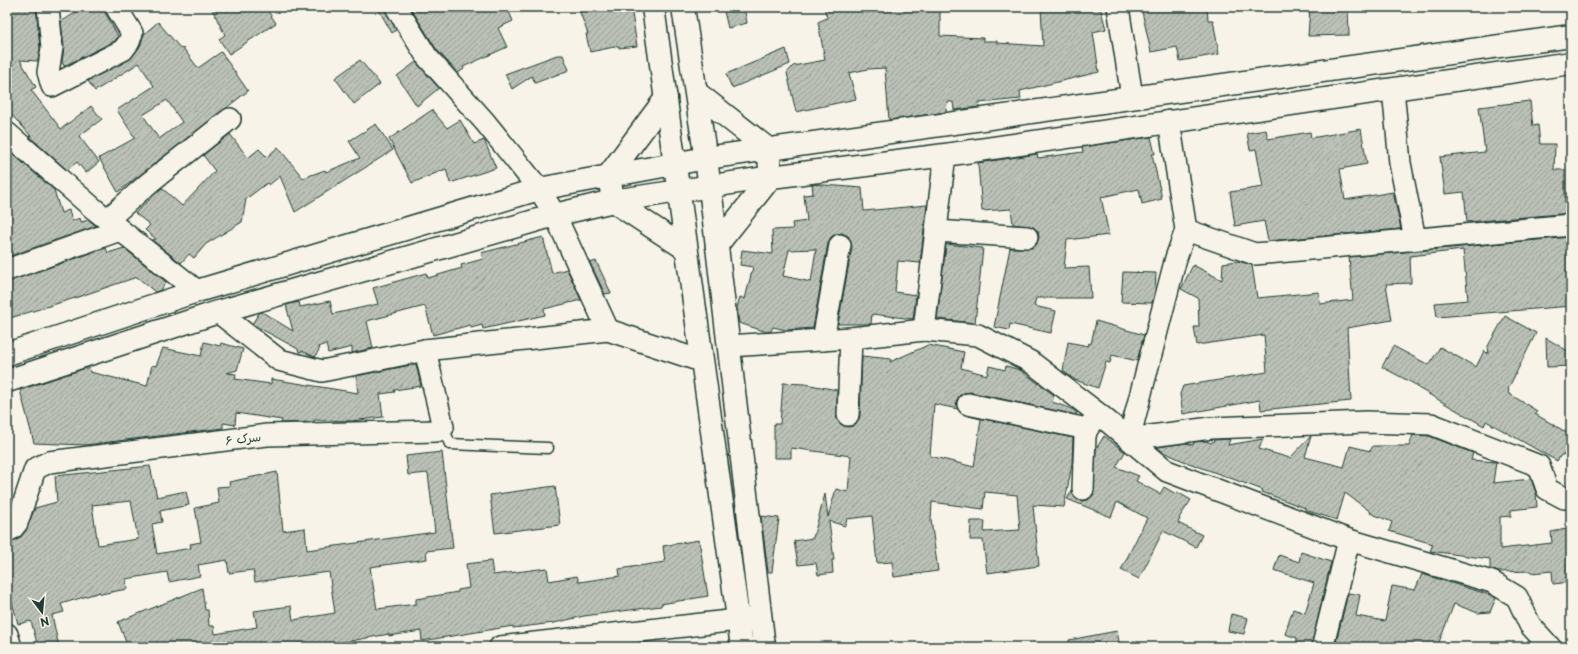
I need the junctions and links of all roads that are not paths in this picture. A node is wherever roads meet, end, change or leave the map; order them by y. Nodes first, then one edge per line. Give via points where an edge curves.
1 (48, 7) edge
2 (116, 7) edge
3 (396, 7) edge
4 (653, 7) edge
5 (684, 7) edge
6 (1118, 7) edge
7 (1571, 36) edge
8 (1571, 63) edge
9 (1393, 89) junction
10 (697, 93) junction
11 (1132, 97) junction
12 (666, 98) junction
13 (230, 119) dead end
14 (1169, 121) junction
15 (7, 133) edge
16 (768, 149) junction
17 (945, 155) junction
18 (706, 158) junction
19 (675, 163) junction
20 (609, 175) junction
21 (772, 177) junction
22 (710, 187) junction
23 (539, 189) junction
24 (679, 192) junction
25 (613, 201) junction
26 (554, 215) junction
27 (114, 224) junction
28 (1571, 225) edge
29 (1186, 230) junction
30 (936, 231) junction
31 (1027, 237) dead end
32 (1415, 239) junction
33 (840, 244) dead end
34 (717, 245) junction
35 (686, 249) junction
36 (7, 270) edge
37 (197, 291) junction
38 (218, 312) junction
39 (608, 330) junction
40 (924, 330) junction
41 (851, 338) junction
42 (823, 340) junction
43 (729, 346) junction
44 (425, 350) junction
45 (7, 354) edge
46 (702, 361) junction
47 (7, 380) edge
48 (968, 404) dead end
49 (848, 415) dead end
50 (1093, 422) junction
51 (443, 427) junction
52 (1129, 439) junction
53 (548, 448) dead end
54 (1083, 488) dead end
55 (1571, 498) edge
56 (7, 531) edge
57 (1350, 540) junction
58 (749, 619) junction
59 (7, 634) edge
60 (1323, 645) dead end
61 (11, 647) edge
62 (500, 647) edge
63 (742, 647) edge
64 (764, 647) edge
65 (1550, 647) edge

1 - 2 street via 52,48 48,72 52,86 123,50 130,42 132,33
3 - 23 street via 427,58 485,122
4 - 12 street
5 - 10 street
6 - 11 street
7 - 11 street
8 - 9 street
9 - 14 street
9 - 32 street via 1400,163
10 - 16 street
10 - 18 street
11 - 16 street
12 - 19 street
12 - 20 street
13 - 27 street via 150,182
14 - 17 street
14 - 29 street
15 - 27 street via 94,210
16 - 18 street
16 - 21 street
17 - 21 street
17 - 30 street
18 - 19 street
18 - 22 street
19 - 20 street
19 - 24 street
20 - 23 street
20 - 25 street
21 - 22 street
21 - 34 street
22 - 24 street
22 - 34 street
23 - 26 street
23 - 37 street
24 - 25 street
24 - 35 street
25 - 26 street
25 - 35 street
26 - 38 street
26 - 39 street
27 - 36 street
27 - 37 street
28 - 32 street
29 - 32 street via 1255,254
29 - 52 street via 1176,258
30 - 31 street
30 - 40 street
33 - 42 street
34 - 43 street
35 - 46 street
37 - 45 street
38 - 44 street via 278,360 322,371
38 - 47 street
39 - 44 street
39 - 46 street
40 - 41 street
40 - 50 street via 978,335 1031,362
41 - 42 street
41 - 49 street
42 - 43 street
43 - 58 street
44 - 51 street
46 - 58 street
48 - 50 street
50 - 52 street
50 - 54 street via 1085,436
51 - 53 lane via 450,444
51 - 56 street, سرک ۶ via 437,431 267,435 50,462 35,469 17,523
52 - 55 street via 1211,428 1366,422 1431,424 1539,466 1547,489 1564,498
52 - 57 street via 1167,471
57 - 60 street
57 - 65 street via 1492,582 1517,597 1530,625
58 - 62 street
58 - 63 street
58 - 64 street
59 - 61 street

